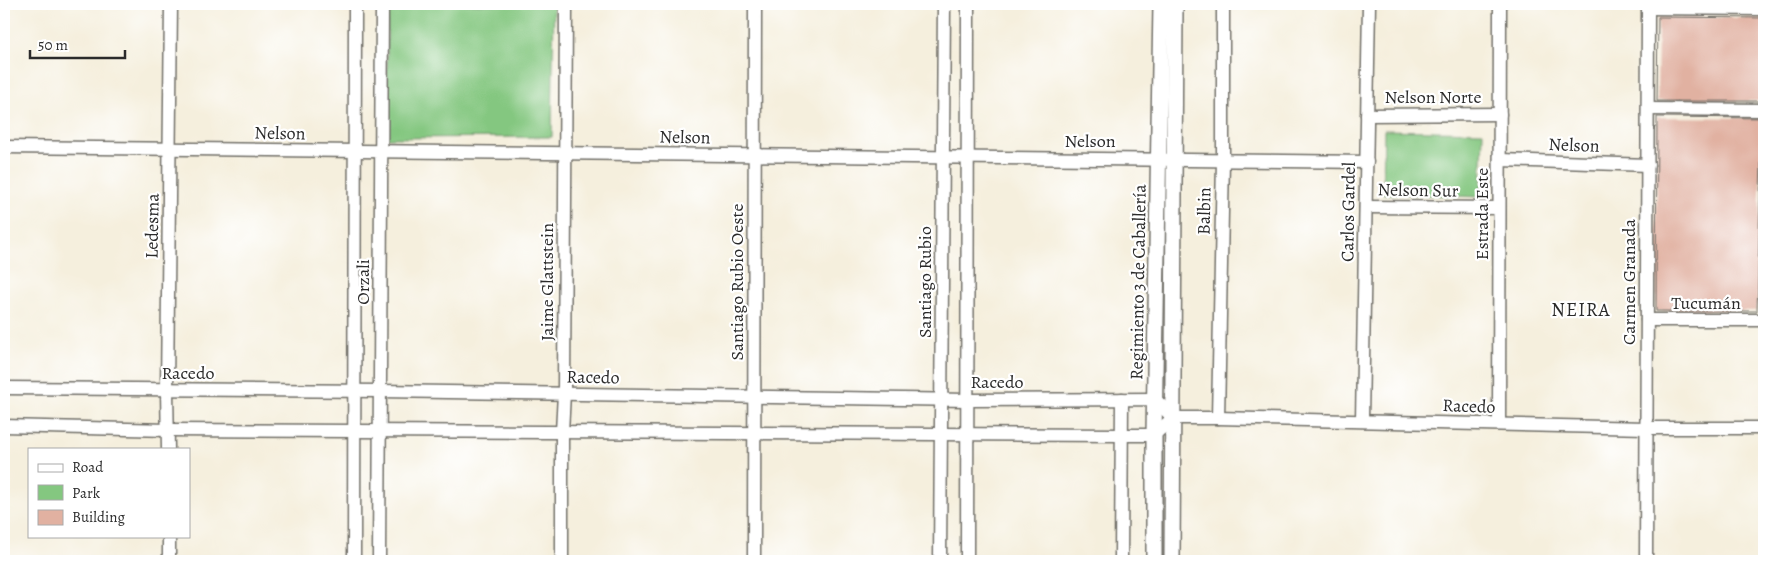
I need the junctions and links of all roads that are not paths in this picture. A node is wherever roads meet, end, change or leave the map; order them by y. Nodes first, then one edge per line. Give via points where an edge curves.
1 (171, 4) edge
2 (355, 4) edge
3 (382, 4) edge
4 (566, 4) edge
5 (755, 4) edge
6 (944, 4) edge
7 (968, 4) edge
8 (1161, 4) edge
9 (1175, 4) edge
10 (1223, 4) edge
11 (1369, 4) edge
12 (1500, 4) edge
13 (1648, 6) edge
14 (1764, 9) edge
15 (1648, 109) junction
16 (1764, 110) edge
17 (1500, 114) junction
18 (1367, 115) junction
19 (4, 147) edge
20 (170, 149) junction
21 (356, 151) junction
22 (381, 151) junction
23 (565, 153) junction
24 (754, 155) junction
25 (943, 157) junction
26 (967, 157) junction
27 (1158, 158) junction
28 (1175, 158) junction
29 (1223, 160) junction
30 (1500, 160) junction
31 (1367, 162) junction
32 (1648, 165) junction
33 (1366, 207) junction
34 (1499, 208) junction
35 (1647, 320) junction
36 (1764, 320) edge
37 (4, 388) edge
38 (167, 390) junction
39 (355, 391) junction
40 (380, 391) junction
41 (564, 393) junction
42 (754, 397) junction
43 (1122, 399) junction
44 (1156, 399) junction
45 (942, 400) junction
46 (968, 400) junction
47 (1173, 418) junction
48 (1218, 418) junction
49 (1362, 420) junction
50 (1499, 424) junction
51 (4, 426) edge
52 (1646, 428) junction
53 (1764, 428) edge
54 (168, 430) junction
55 (354, 431) junction
56 (380, 431) junction
57 (562, 432) junction
58 (754, 434) junction
59 (968, 434) junction
60 (1154, 434) junction
61 (942, 435) junction
62 (1122, 435) junction
63 (168, 448) edge
64 (169, 538) edge
65 (169, 561) edge
66 (354, 561) edge
67 (379, 561) edge
68 (562, 561) edge
69 (754, 561) edge
70 (940, 561) edge
71 (967, 561) edge
72 (1121, 561) edge
73 (1154, 561) edge
74 (1172, 561) edge
75 (1646, 561) edge

1 - 20 street, Ledesma
2 - 21 street, Orzali
3 - 22 street, Orzali
4 - 23 street, Jaime Glattstein
5 - 24 street, Santiago Rubio Oeste
6 - 25 street, Santiago Rubio
7 - 26 street
8 - 27 street, Regimiento 3 de Caballería
9 - 28 street, Regimiento 3 de Caballería
10 - 29 street, Balbin
11 - 18 street, Carlos Gardel
12 - 17 street, Estrada Este
13 - 14 street
13 - 15 street, Carmen Granada
15 - 16 street
15 - 32 street, Carmen Granada
17 - 18 street, Nelson Norte
17 - 30 street, Estrada Este
18 - 31 street, Carlos Gardel
19 - 20 street, Nelson
20 - 21 street, Nelson
20 - 38 street, Ledesma
21 - 22 street, Nelson
21 - 39 street, Orzali
22 - 23 street, Nelson
22 - 40 street, Orzali
23 - 24 street, Nelson
23 - 41 street, Jaime Glattstein
24 - 25 street, Nelson
24 - 42 street, Santiago Rubio Oeste
25 - 26 street, Nelson
25 - 45 street, Santiago Rubio
26 - 27 street, Nelson
26 - 46 street
27 - 28 street, Nelson
27 - 44 street, Regimiento 3 de Caballería
28 - 29 street, Nelson
28 - 47 street, Regimiento 3 de Caballería
29 - 31 street, Nelson
29 - 48 street, Balbin
30 - 32 street, Nelson
30 - 34 street, Estrada Este
31 - 33 street, Carlos Gardel
32 - 35 street, Carmen Granada
33 - 34 street, Nelson Sur
33 - 49 street, Carlos Gardel
34 - 50 street, Estrada Este
35 - 36 street, Tucumán
35 - 52 street, Carmen Granada
37 - 38 street, Racedo
38 - 39 street, Racedo
38 - 54 street, Ledesma
39 - 40 street, Racedo
39 - 55 street, Orzali
40 - 41 street, Racedo
40 - 56 street, Orzali
41 - 42 street, Racedo
41 - 57 street, Jaime Glattstein
42 - 45 street, Racedo
42 - 58 street, Santiago Rubio Oeste
43 - 44 street, Racedo
43 - 46 street, Racedo
43 - 62 street
44 - 47 street
44 - 60 street, Regimiento 3 de Caballería
45 - 46 street, Racedo
45 - 61 street, Santiago Rubio
46 - 59 street
47 - 48 street, Racedo
47 - 60 street
47 - 74 street, Regimiento 3 de Caballería
48 - 49 street, Racedo
49 - 50 street, Racedo
50 - 52 street, Racedo
51 - 54 street
52 - 53 street, Racedo
52 - 75 street, Carmen Granada
54 - 55 street
54 - 63 street, Ledesma
55 - 56 street
55 - 66 street, Orzali
56 - 57 street
56 - 67 street, Orzali
57 - 58 street
57 - 68 street, Jaime Glattstein
58 - 61 street
58 - 69 street, Santiago Rubio Oeste
59 - 61 street
59 - 62 street
59 - 71 street
60 - 62 street
60 - 73 street, Regimiento 3 de Caballería
61 - 70 street, Santiago Rubio
62 - 72 street
64 - 65 street

